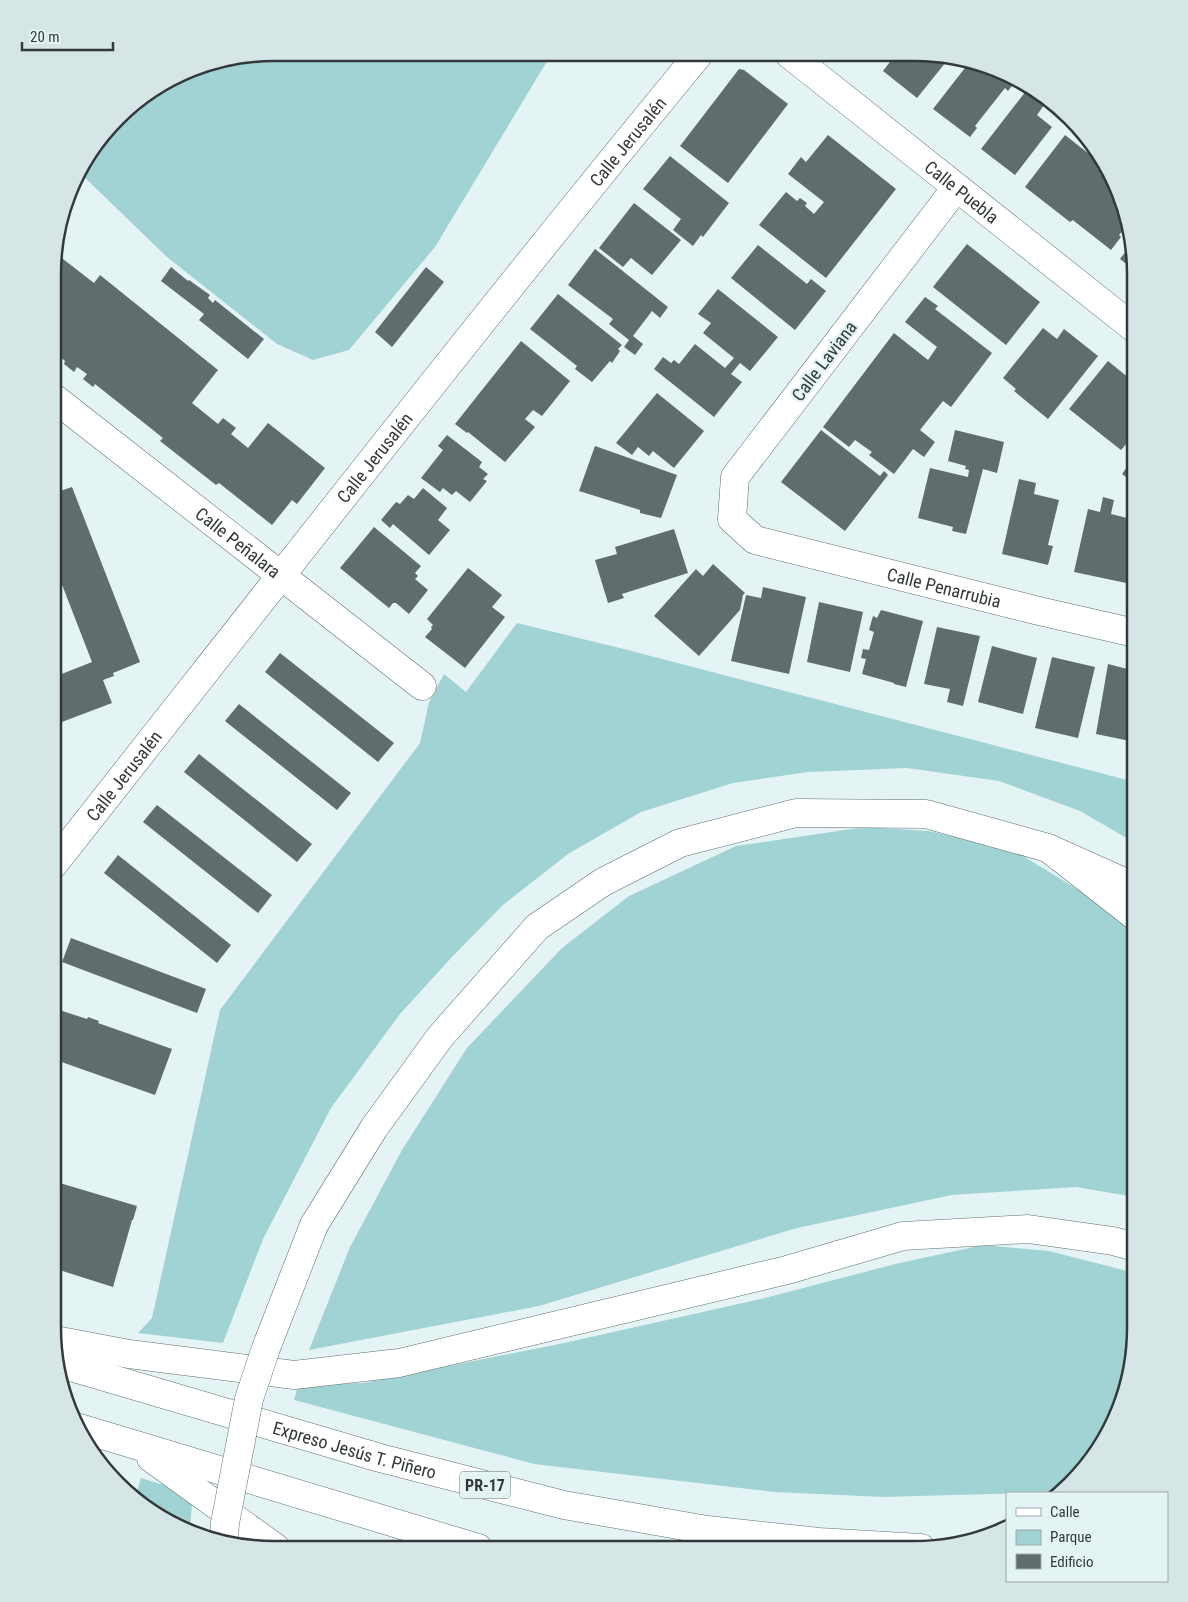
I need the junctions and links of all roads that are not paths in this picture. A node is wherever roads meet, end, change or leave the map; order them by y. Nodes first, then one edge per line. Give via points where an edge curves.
1 (693, 61) edge
2 (798, 61) edge
3 (956, 188) junction
4 (1127, 322) edge
5 (61, 403) edge
6 (754, 540) joint
7 (282, 575) junction
8 (1127, 630) edge
9 (422, 686) dead end
10 (1048, 848) junction
11 (61, 856) edge
12 (1127, 883) edge
13 (1127, 910) edge
14 (1127, 1244) edge
15 (62, 1341) edge
16 (64, 1365) edge
17 (88, 1431) edge
18 (133, 1446) junction
19 (225, 1535) edge
20 (265, 1540) edge
21 (454, 1541) edge
22 (810, 1541) edge

1 - 7 main road, Calle Jerusalén
2 - 3 main road, Calle Puebla
3 - 4 main road, Calle Puebla
3 - 6 main road, Calle Laviana via 735,477 732,519
5 - 7 main road, Calle Peñalara
6 - 8 main road, Calle Penarrubia
7 - 9 main road, Calle Peñalara
7 - 11 main road, Calle Jerusalén
10 - 12 main road
10 - 13 main road
10 - 19 main road, bridge via 926,814 796,813 680,843 603,882 537,927 440,1037 374,1128 314,1225 249,1399
14 - 15 main road via 1028,1228 902,1236 787,1270 399,1363 294,1375 128,1354
16 - 22 main road, Expreso Jesús T. Piñero / PR-17 via 380,1458 564,1505 707,1530
17 - 18 main road
18 - 20 main road
18 - 21 main road

